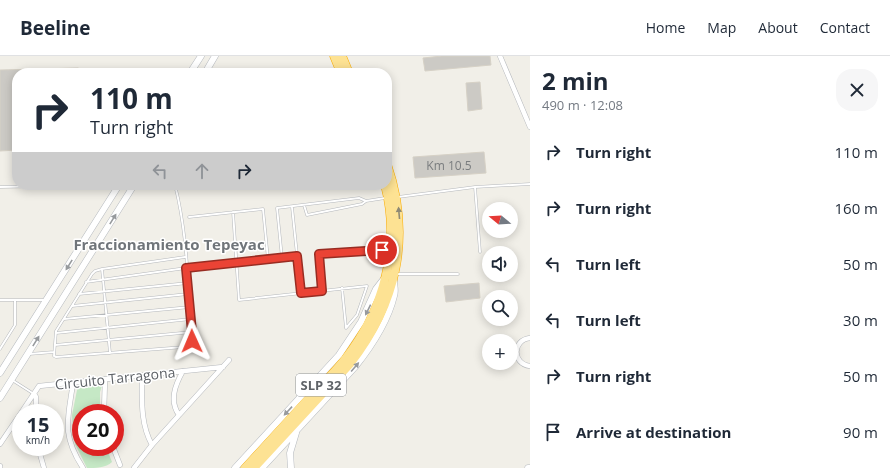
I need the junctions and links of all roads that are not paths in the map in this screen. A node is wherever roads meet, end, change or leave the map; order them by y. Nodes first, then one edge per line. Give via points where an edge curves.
1 (201, 56) edge
2 (215, 56) edge
3 (334, 56) edge
4 (342, 56) edge
5 (500, 56) edge
6 (193, 68) edge
7 (208, 68) edge
8 (340, 68) edge
9 (347, 68) edge
10 (530, 127) edge
11 (392, 181) edge
12 (530, 184) edge
13 (0, 187) edge
14 (12, 187) edge
15 (475, 187) junction
16 (116, 190) edge
17 (131, 190) edge
18 (176, 190) edge
19 (386, 190) edge
20 (388, 197) junction
21 (397, 198) junction
22 (366, 201) junction
23 (304, 205) junction
24 (292, 206) junction
25 (233, 212) junction
26 (189, 217) dead end
27 (391, 249) junction
28 (480, 252) dead end
29 (297, 256) junction
30 (185, 257) junction
31 (282, 258) junction
32 (268, 260) junction
33 (236, 263) junction
34 (186, 268) junction
35 (102, 269) junction
36 (458, 274) dead end
37 (392, 276) junction
38 (104, 280) junction
39 (86, 282) junction
40 (188, 283) junction
41 (342, 288) junction
42 (105, 291) junction
43 (322, 291) junction
44 (386, 292) junction
45 (301, 293) junction
46 (79, 294) junction
47 (189, 294) junction
48 (0, 300) edge
49 (15, 300) junction
50 (47, 300) junction
51 (106, 302) junction
52 (72, 306) junction
53 (190, 307) junction
54 (107, 315) junction
55 (64, 319) junction
56 (191, 319) junction
57 (108, 328) junction
58 (192, 332) junction
59 (56, 333) junction
60 (530, 338) edge
61 (109, 340) junction
62 (55, 345) junction
63 (0, 349) edge
64 (55, 352) junction
65 (110, 353) junction
66 (27, 354) junction
67 (229, 360) dead end
68 (530, 366) edge
69 (223, 367) junction
70 (183, 371) junction
71 (0, 373) edge
72 (142, 376) junction
73 (105, 379) junction
74 (11, 380) junction
75 (73, 383) junction
76 (34, 394) junction
77 (0, 398) edge
78 (27, 404) edge
79 (36, 404) edge
80 (104, 404) edge
81 (179, 415) junction
82 (12, 426) edge
83 (297, 430) junction
84 (0, 444) edge
85 (152, 445) junction
86 (41, 456) edge
87 (117, 456) edge
88 (121, 467) edge
89 (44, 468) edge
90 (83, 468) edge
91 (134, 468) edge
92 (235, 468) edge
93 (245, 468) edge
94 (254, 468) edge
95 (262, 468) edge
96 (291, 468) edge

1 - 6 main road
2 - 7 main road
3 - 8 highway
4 - 9 highway
5 - 10 street
11 - 21 highway, SLP 32
12 - 15 lane
13 - 14 lane
15 - 21 lane
15 - 28 lane
16 -> 50 main road
66 -> 17 main road
18 - 30 lane
19 - 20 highway, SLP 32
20 - 22 lane
20 - 27 highway, SLP 32
37 -> 21 highway, SLP 32 via 399,250
22 - 23 lane via 359,198
22 - 23 lane via 308,215
23 - 24 lane
24 - 29 lane
24 - 31 lane via 277,208
25 - 26 lane
25 - 32 lane via 263,209
25 - 33 lane
27 - 37 highway, SLP 32
27 - 43 lane via 319,254
29 - 31 lane
29 - 45 lane
30 - 34 lane
30 - 35 lane
31 - 32 lane
32 - 33 lane
33 - 34 lane
33 - 45 lane via 239,300
34 - 38 lane
34 - 40 lane
35 - 38 lane
35 - 39 lane via 95,271
36 - 37 lane
37 - 44 highway, SLP 32
83 -> 37 main road via 368,351 380,331 395,295
37 -> 92 main road via 376,289 361,322 340,356
38 - 39 lane
38 - 42 lane
39 - 46 lane
40 - 42 lane
40 - 47 lane
41 - 41 lane via 367,286 357,315 346,328
41 - 43 lane
42 - 46 lane
42 - 51 lane
43 - 45 lane
44 - 93 highway, SLP 32 via 345,360
44 - 94 highway, SLP 32 via 374,328 358,353
46 - 52 lane
47 - 51 lane
47 - 53 lane
48 - 49 lane
49 - 50 lane
49 - 63 lane via 15,325
50 - 71 main road
51 - 52 lane
51 - 54 lane
52 - 55 lane
53 - 54 lane
53 - 56 lane
54 - 55 lane
54 - 57 lane
55 - 59 lane
56 - 57 lane
56 - 58 lane
57 - 59 lane
57 - 61 lane
58 - 61 lane
58 - 65 lane via 192,341 184,347
59 - 62 lane
60 - 68 street via 519,343 516,352 519,361
61 - 62 lane
61 - 65 lane
62 - 64 lane
64 - 65 lane via 56,357
64 - 66 lane
66 - 74 main road
67 - 69 street
69 - 70 street, Circuito Tarragona
69 - 81 street
70 - 72 street, Circuito Tarragona
70 - 81 street via 174,395 175,410
71 - 74 main road
72 - 73 street, Circuito Tarragona
72 - 85 street via 143,416
73 - 75 street, Circuito Tarragona
73 - 80 street
74 - 76 lane
74 - 77 main road
75 - 76 street, Circuito Tarragona via 39,386
75 - 90 street via 67,425 72,447
76 - 78 street, Circuito Tarragona
76 - 79 street
81 - 85 street
82 - 84 street, Circuito Tarragona
83 - 95 main road
83 - 96 main road via 290,453
85 - 91 street
86 - 89 street
87 - 88 street

